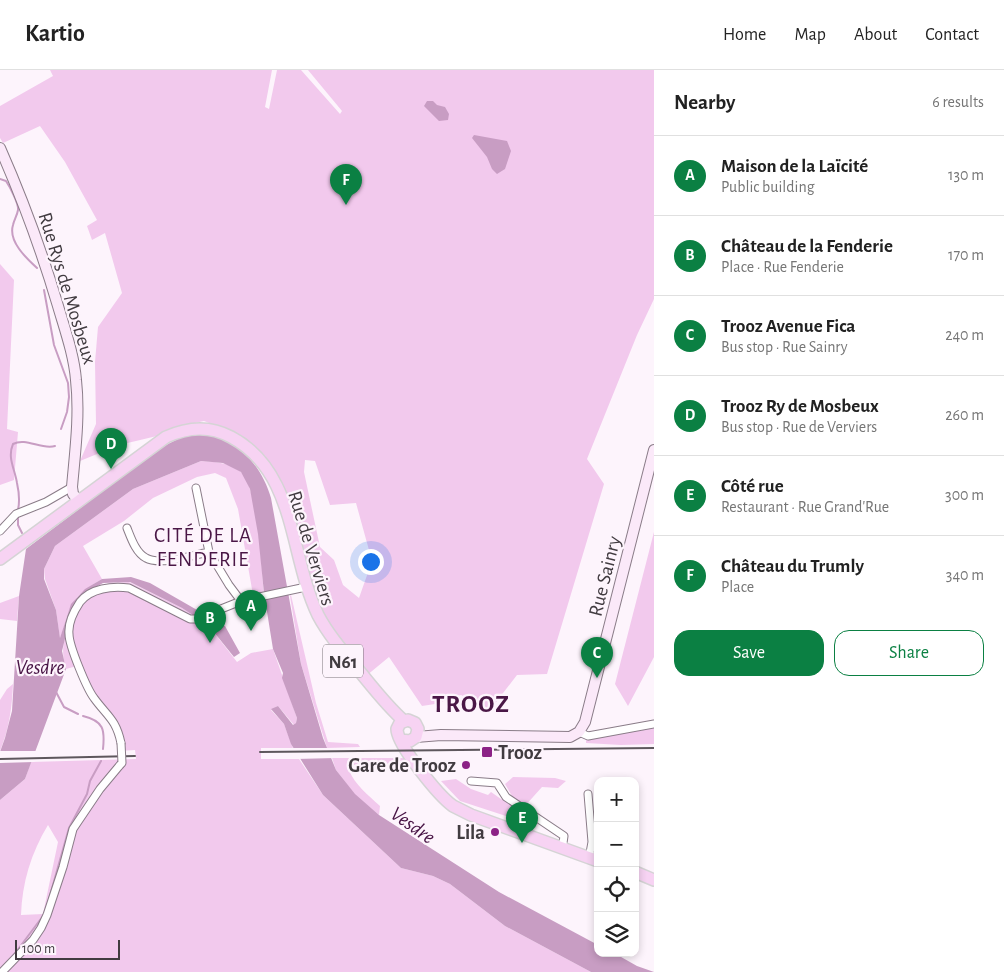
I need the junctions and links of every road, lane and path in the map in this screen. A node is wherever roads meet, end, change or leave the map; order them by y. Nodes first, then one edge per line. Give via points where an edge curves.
1 (0, 148) edge
2 (654, 450) edge
3 (72, 487) junction
4 (196, 488) dead end
5 (79, 501) junction
6 (127, 528) dead end
7 (0, 531) edge
8 (209, 552) junction
9 (0, 559) edge
10 (299, 589) junction
11 (241, 601) junction
12 (405, 723) junction
13 (654, 724) edge
14 (579, 732) junction
15 (453, 737) junction
16 (415, 738) junction
17 (401, 740) junction
18 (471, 781) dead end
19 (588, 794) dead end
20 (563, 843) junction
21 (594, 852) edge
22 (594, 857) edge
23 (594, 857) edge
24 (639, 875) edge
25 (654, 880) edge
26 (2, 972) edge

1 - 3 street, Rue Rys de Mosbeux via 20,193 51,282 71,353 77,431
2 - 14 street, Rue Sainry via 585,722
3 - 5 street
3 - 7 street via 18,513
4 - 8 street
5 - 9 main road, Rue de Verviers / N61
5 - 10 main road, Rue de Verviers / N61 via 166,436 188,429 212,429 238,441 258,456 269,472
6 - 8 street via 134,544 146,558 159,561
8 - 11 street
10 - 11 street
10 - 12 main road, Rue de Verviers / N61 via 322,634
11 - 26 street, bridge via 190,619 129,588 118,587 84,596 77,606 69,635 94,698 119,730 122,763 73,829 41,928
12 - 15 street
12 - 16 main road via 418,729
12 - 17 main road, N61 via 397,734
13 - 14 street via 588,736
14 - 15 street via 570,737
15 - 16 street
16 - 17 main road via 406,742
16 - 20 main road via 413,748 419,759 442,788 460,804
17 - 22 main road, N61 via 432,785 453,806
18 - 20 street via 497,783 506,797 558,830 564,836
19 - 21 street
20 - 23 main road
24 - 25 main road

